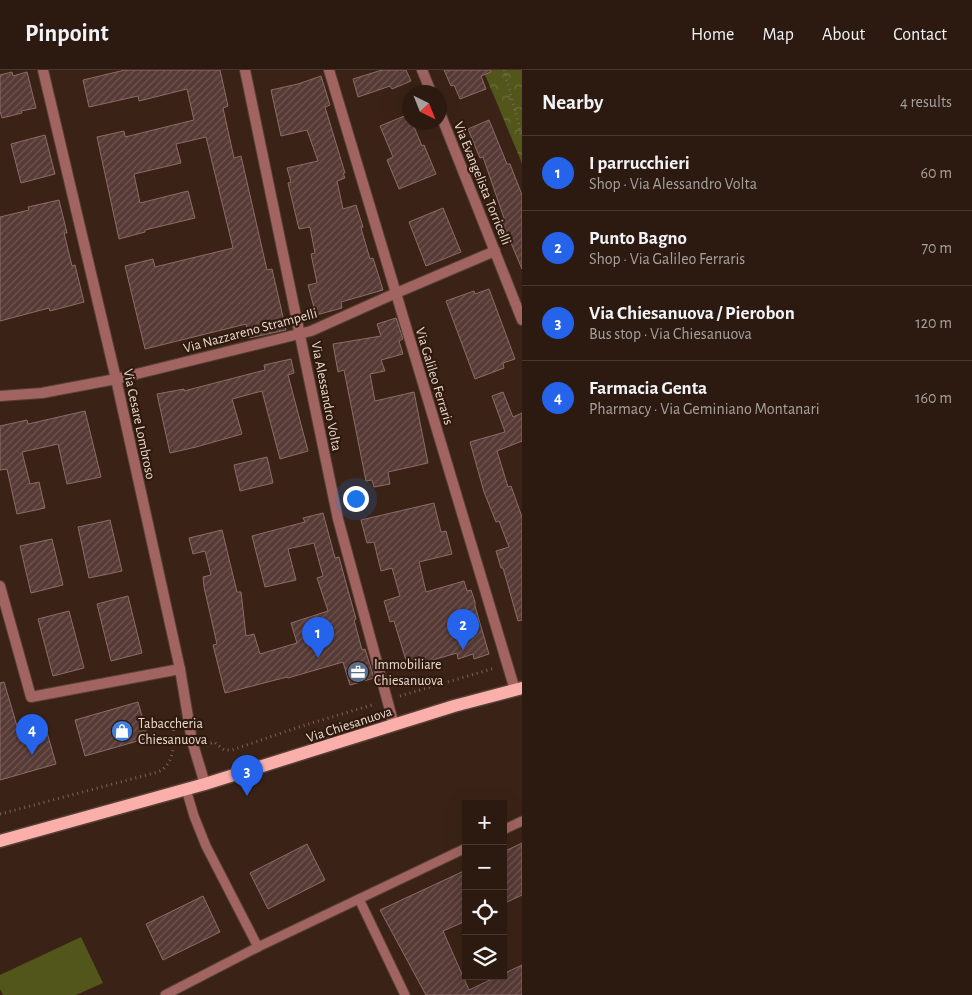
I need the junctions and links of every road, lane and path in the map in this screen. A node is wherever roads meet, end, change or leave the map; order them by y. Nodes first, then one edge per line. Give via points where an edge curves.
1 (43, 70) edge
2 (246, 70) edge
3 (329, 70) edge
4 (422, 70) edge
5 (504, 70) edge
6 (428, 85) edge
7 (447, 130) edge
8 (522, 137) edge
9 (495, 251) junction
10 (396, 293) junction
11 (522, 320) edge
12 (301, 334) junction
13 (116, 379) junction
14 (0, 396) edge
15 (0, 586) edge
16 (498, 667) dead end
17 (180, 670) junction
18 (519, 689) edge
19 (403, 695) dead end
20 (374, 704) dead end
21 (394, 725) junction
22 (214, 742) dead end
23 (172, 755) dead end
24 (205, 784) junction
25 (186, 789) junction
26 (0, 814) edge
27 (522, 821) edge
28 (507, 828) edge
29 (0, 841) edge
30 (462, 850) edge
31 (359, 899) junction
32 (258, 947) junction
33 (165, 995) edge
34 (405, 995) edge

1 - 13 street, Via Cesare Lombroso
2 - 12 street, Via Alessandro Volta
3 - 10 street, Via Galileo Ferraris
4 - 6 street
5 - 8 path
7 - 9 street, Via Evangelista Torricelli
9 - 10 street, Via Nazzareno Strampelli
9 - 11 street, Via Evangelista Torricelli
10 - 12 street, Via Nazzareno Strampelli
10 - 18 street, Via Galileo Ferraris
12 - 13 street, Via Nazzareno Strampelli
12 - 21 street, Via Alessandro Volta via 338,519
13 - 14 street, Via Nazzareno Strampelli via 42,393
13 - 17 street, Via Cesare Lombroso
15 - 17 street via 31,697
16 - 19 path
17 - 24 street, Via Cesare Lombroso via 192,741
18 - 21 main road, Via Chiesanuova
20 - 22 path via 232,750 224,750
21 - 24 main road, Via Chiesanuova
23 - 26 path via 165,769 158,772
24 - 25 main road, Via Chiesanuova
25 - 29 main road, Via Chiesanuova
25 - 32 lane via 206,846
27 - 28 lane
30 - 31 lane
31 - 32 lane
31 - 34 lane
32 - 33 lane

